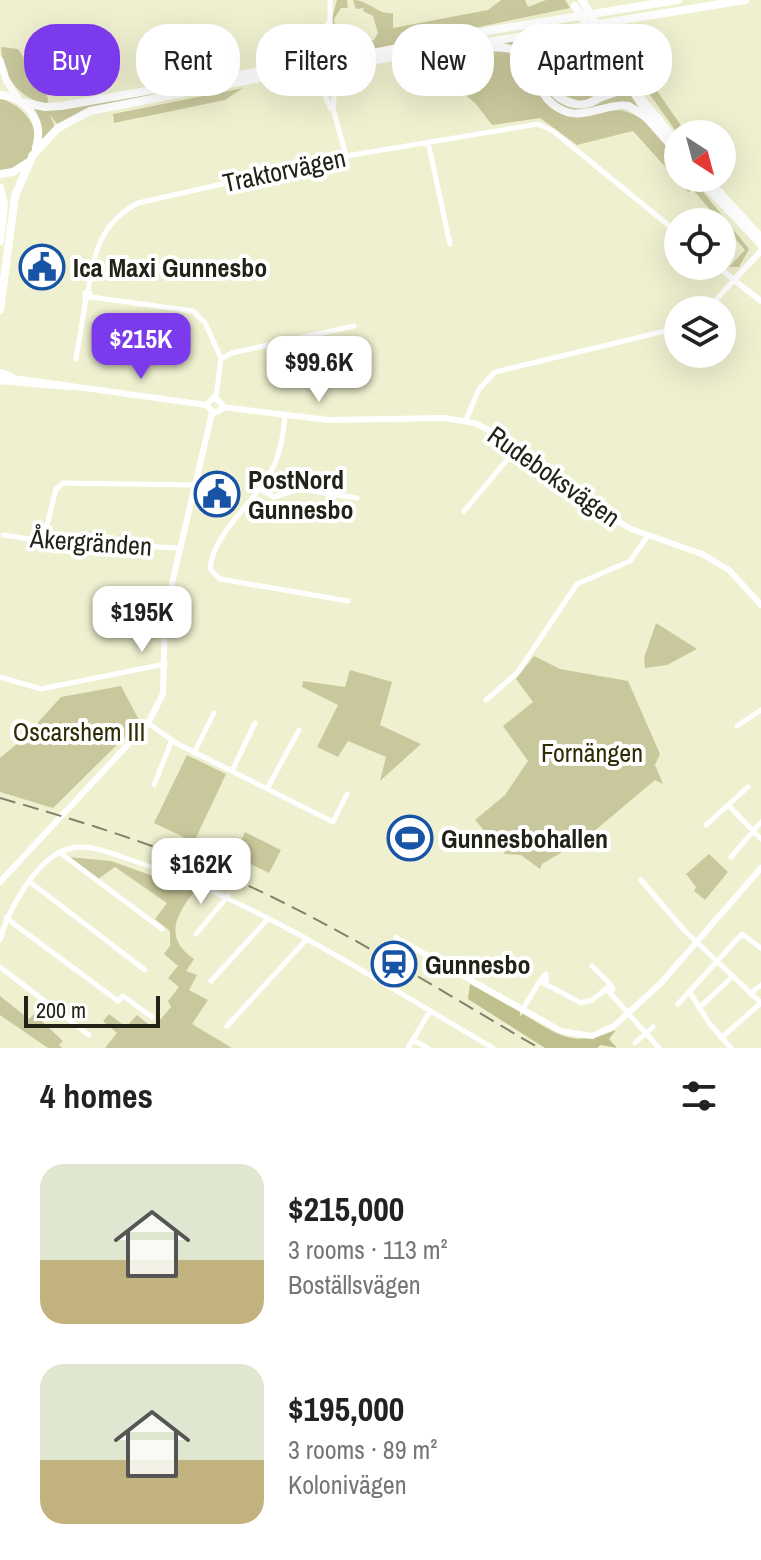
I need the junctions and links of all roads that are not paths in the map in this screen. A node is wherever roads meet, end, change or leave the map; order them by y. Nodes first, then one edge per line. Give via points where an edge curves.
1 (330, 0) edge
2 (629, 0) edge
3 (678, 0) edge
4 (723, 0) edge
5 (745, 0) edge
6 (576, 1) edge
7 (711, 5) junction
8 (603, 11) junction
9 (329, 18) junction
10 (327, 24) edge
11 (331, 24) edge
12 (584, 24) edge
13 (590, 24) edge
14 (592, 24) edge
15 (494, 47) edge
16 (376, 53) edge
17 (0, 60) edge
18 (256, 72) edge
19 (256, 79) edge
20 (0, 95) edge
21 (324, 96) edge
22 (332, 96) edge
23 (558, 96) edge
24 (606, 96) edge
25 (634, 96) edge
26 (636, 96) edge
27 (642, 96) edge
28 (599, 99) junction
29 (20, 101) junction
30 (336, 121) junction
31 (660, 121) junction
32 (664, 128) edge
33 (664, 133) edge
34 (664, 136) edge
35 (428, 142) junction
36 (346, 156) junction
37 (32, 157) junction
38 (0, 174) edge
39 (0, 188) edge
40 (711, 192) edge
41 (720, 192) edge
42 (664, 222) edge
43 (761, 237) edge
44 (0, 241) edge
45 (450, 244) dead end
46 (761, 248) edge
47 (736, 278) edge
48 (734, 280) joint
49 (88, 296) junction
50 (720, 296) edge
51 (761, 301) edge
52 (0, 310) edge
53 (354, 326) dead end
54 (664, 331) edge
55 (76, 359) dead end
56 (221, 359) junction
57 (2, 378) edge
58 (216, 397) junction
59 (206, 405) junction
60 (222, 407) junction
61 (212, 413) junction
62 (285, 416) junction
63 (466, 420) junction
64 (518, 447) junction
65 (193, 485) junction
66 (260, 489) junction
67 (357, 498) dead end
68 (464, 511) dead end
69 (3, 535) dead end
70 (647, 537) junction
71 (43, 541) junction
72 (179, 548) junction
73 (348, 601) dead end
74 (761, 605) edge
75 (165, 664) junction
76 (0, 677) edge
77 (486, 700) dead end
78 (761, 710) edge
79 (214, 713) dead end
80 (148, 723) junction
81 (255, 723) dead end
82 (737, 726) dead end
83 (299, 730) dead end
84 (172, 740) junction
85 (194, 753) junction
86 (232, 771) junction
87 (154, 785) dead end
88 (748, 787) dead end
89 (267, 789) junction
90 (347, 794) dead end
91 (728, 805) junction
92 (761, 822) edge
93 (706, 825) dead end
94 (753, 833) junction
95 (761, 839) edge
96 (59, 852) junction
97 (731, 857) dead end
98 (761, 868) edge
99 (641, 880) dead end
100 (0, 882) edge
101 (30, 882) junction
102 (228, 896) junction
103 (6, 918) junction
104 (268, 919) junction
105 (162, 929) dead end
106 (196, 934) dead end
107 (396, 938) dead end
108 (0, 940) edge
109 (306, 940) junction
110 (696, 941) junction
111 (761, 948) edge
112 (716, 962) junction
113 (592, 966) dead end
114 (0, 967) edge
115 (145, 970) dead end
116 (732, 977) junction
117 (211, 981) dead end
118 (761, 985) edge
119 (608, 989) junction
120 (689, 991) junction
121 (750, 994) junction
122 (761, 1003) edge
123 (678, 1004) dead end
124 (699, 1008) junction
125 (522, 1010) junction
126 (430, 1011) junction
127 (627, 1014) junction
128 (152, 1017) dead end
129 (227, 1026) dead end
130 (653, 1027) dead end
131 (644, 1034) junction
132 (89, 1035) dead end
133 (721, 1038) junction
134 (413, 1040) junction
135 (635, 1043) dead end
136 (408, 1048) edge
137 (428, 1048) edge
138 (493, 1048) edge
139 (659, 1048) edge
140 (731, 1048) edge

1 - 9 street
2 - 8 main road
3 - 8 main road
4 - 7 street
5 - 7 main road
6 - 13 main road
6 - 14 main road
6 - 28 main road via 606,66 607,81
7 - 12 main road
8 - 16 main road
9 - 10 street
9 - 11 street
15 - 34 main road via 504,46 530,59 549,99 563,111 629,106
17 - 29 main road
18 - 29 main road via 61,106
19 - 37 main road via 90,111 58,128
20 - 29 main road
21 - 30 street
22 - 30 street
23 - 28 main road via 565,103 585,105
24 - 28 main road
25 - 33 main road
26 - 31 main road
27 - 31 main road
29 - 37 main road via 37,124
30 - 36 street
31 - 32 main road
35 - 36 street, Traktorvägen
35 - 42 street, Traktorvägen via 538,124
35 - 45 street
36 - 49 street, Traktorvägen via 129,208 101,236
37 - 38 main road via 19,169
37 - 52 main road via 15,196
39 - 44 main road
40 - 46 main road
41 - 43 main road
46 - 47 street
48 - 50 street
48 - 51 street
49 - 55 street, Traktorvägen
49 - 56 street via 193,311 205,323
53 - 56 street via 236,351
54 - 63 street via 495,372 479,389
56 - 58 street
57 - 59 street
58 - 59 street
58 - 60 street
59 - 61 street
60 - 61 street
60 - 62 street
61 - 65 street
62 - 63 street via 356,422
62 - 66 street via 279,452
63 - 64 street, Rudeboksvägen
64 - 68 street
64 - 70 street, Rudeboksvägen via 588,503
65 - 71 street via 63,483 56,489
65 - 72 street
66 - 67 street via 274,497 299,489
66 - 73 street via 221,543 211,561 212,573 226,580
69 - 71 street, Åkergränden
70 - 74 street, Rudeboksvägen via 710,558 745,583
70 - 77 street via 630,561 577,584 517,673
71 - 72 street, Åkergränden
72 - 75 street via 165,613
75 - 76 street via 41,689
75 - 80 street via 163,694
78 - 82 street
79 - 85 street
80 - 84 street
80 - 100 street
81 - 86 street
83 - 89 street
84 - 85 street
84 - 87 street
85 - 86 street
86 - 89 street
88 - 91 street
89 - 90 street via 333,822
91 - 93 street
91 - 94 street
92 - 94 street
94 - 95 street
94 - 97 street
96 - 101 street
96 - 102 street via 85,846
96 - 105 street
98 - 110 street
99 - 110 street
101 - 103 street
101 - 115 street
102 - 104 street
102 - 106 street
103 - 108 street
103 - 128 street via 118,1001 123,996
104 - 109 street
104 - 117 street
107 - 125 street
109 - 126 street
109 - 129 street
110 - 112 street
110 - 127 street
111 - 112 street via 744,933
112 - 116 street
112 - 120 street
113 - 119 street
114 - 132 street
116 - 121 street
116 - 124 street
118 - 121 street
119 - 125 street via 581,1003 546,985 546,974
119 - 127 street
120 - 123 street
120 - 124 street
121 - 122 street
122 - 133 street
124 - 133 street
125 - 127 street via 577,1036 605,1032
126 - 134 street
126 - 138 street
127 - 131 street
130 - 131 street
131 - 135 street
131 - 139 street
133 - 140 street
134 - 136 street
134 - 137 street

